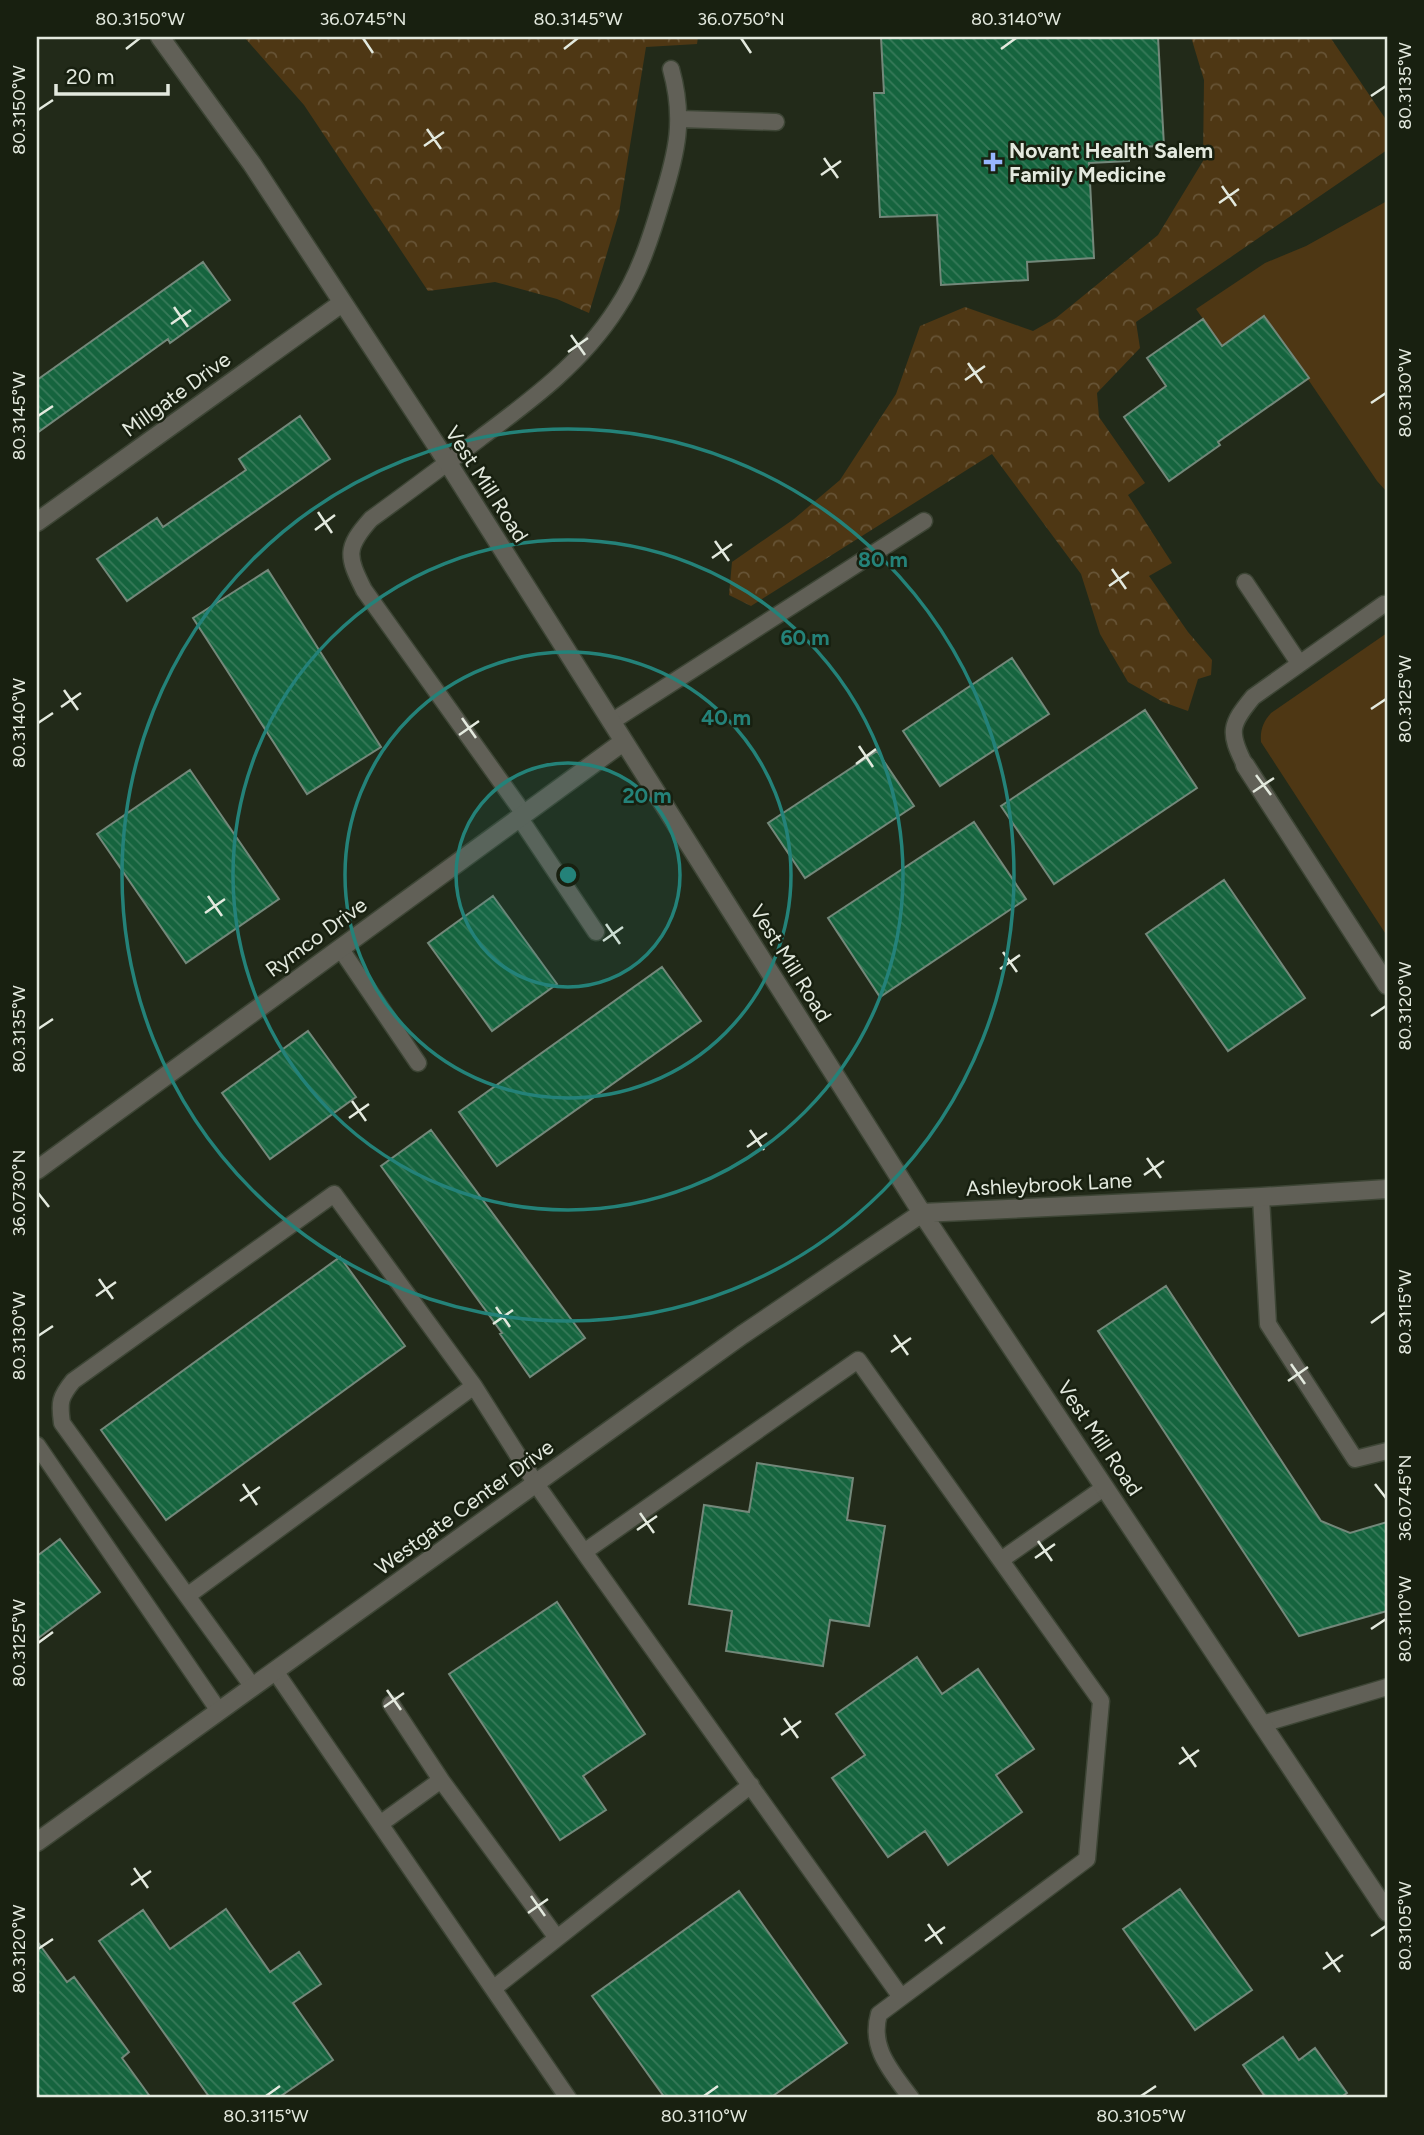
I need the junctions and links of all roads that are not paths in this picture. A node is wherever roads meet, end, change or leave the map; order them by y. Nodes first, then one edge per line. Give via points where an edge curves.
1 (160, 37) edge
2 (671, 69) dead end
3 (680, 119) junction
4 (776, 122) dead end
5 (342, 303) junction
6 (448, 463) junction
7 (924, 521) dead end
8 (37, 522) edge
9 (1245, 582) dead end
10 (1384, 604) dead end
11 (1299, 663) junction
12 (611, 722) junction
13 (623, 741) junction
14 (1245, 765) joint
15 (522, 816) junction
16 (596, 932) dead end
17 (340, 948) junction
18 (1387, 985) edge
19 (418, 1063) dead end
20 (37, 1170) edge
21 (1387, 1189) edge
22 (1261, 1197) junction
23 (922, 1213) junction
24 (474, 1386) junction
25 (37, 1445) edge
26 (1387, 1451) edge
27 (536, 1484) junction
28 (1105, 1487) junction
29 (584, 1552) junction
30 (1001, 1560) junction
31 (187, 1596) junction
32 (275, 1671) junction
33 (253, 1687) junction
34 (1387, 1687) edge
35 (391, 1704) dead end
36 (219, 1711) junction
37 (1262, 1724) junction
38 (441, 1780) junction
39 (751, 1785) junction
40 (380, 1824) junction
41 (37, 1842) edge
42 (1387, 1912) edge
43 (557, 1938) junction
44 (494, 1988) junction
45 (901, 1997) junction
46 (568, 2098) edge
47 (911, 2098) edge

1 - 5 street, Vest Mill Road via 252,164
2 - 3 lane
3 - 4 lane
3 - 6 lane via 652,236 619,306 555,380
5 - 6 street, Vest Mill Road
5 - 8 street, Millgate Drive
6 - 12 street, Vest Mill Road
6 - 15 lane via 371,519 354,539 351,563 364,590
7 - 12 lane
9 - 11 lane
10 - 11 lane
11 - 14 lane via 1253,697 1235,718 1237,749
12 - 13 street, Vest Mill Road
13 - 15 street, Rymco Drive
13 - 23 street, Vest Mill Road
14 - 18 street
15 - 16 lane
15 - 17 street, Rymco Drive
17 - 19 lane
17 - 20 street, Rymco Drive
21 - 22 street, Ashleybrook Lane
22 - 23 street, Ashleybrook Lane
22 - 26 lane via 1268,1324 1355,1459
23 - 27 street, Westgate Center Drive via 742,1335
23 - 28 street, Vest Mill Road
24 - 27 lane
24 - 31 lane
24 - 31 lane via 334,1194 73,1381 61,1395 62,1423
25 - 36 lane
27 - 29 lane
27 - 32 street, Westgate Center Drive
28 - 30 lane
28 - 37 street, Vest Mill Road
29 - 30 lane via 858,1360
29 - 39 lane
30 - 45 lane via 1101,1701 1087,1859
31 - 33 lane
32 - 33 street, Westgate Center Drive
32 - 40 lane
33 - 36 street, Westgate Center Drive
34 - 37 lane
35 - 38 lane
36 - 41 street, Westgate Center Drive
37 - 42 street, Vest Mill Road
38 - 40 lane
38 - 43 lane
39 - 43 lane
39 - 45 lane
40 - 44 lane
43 - 44 lane
44 - 46 lane
45 - 47 lane via 879,2014 875,2039

